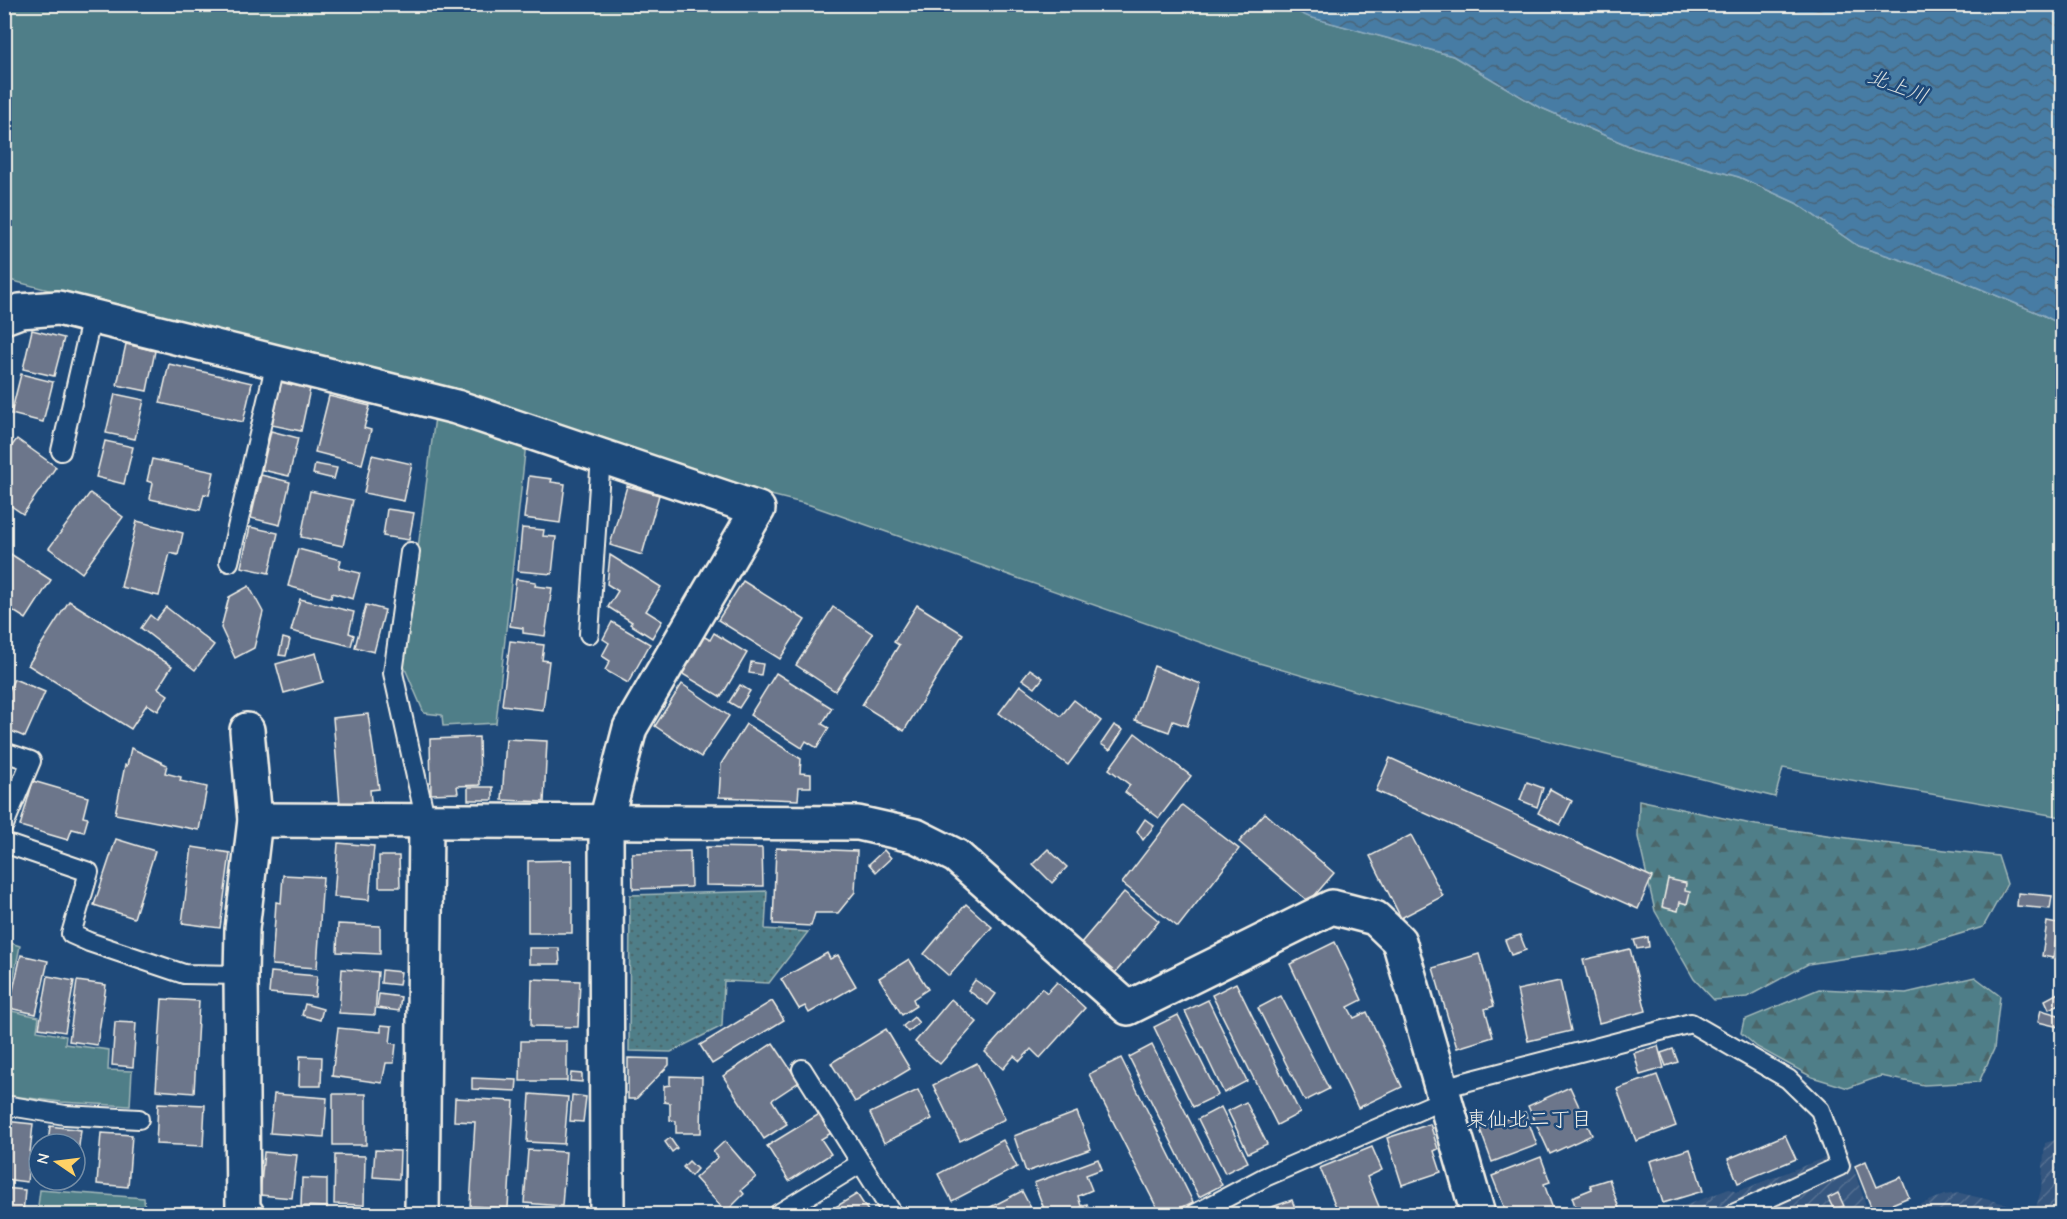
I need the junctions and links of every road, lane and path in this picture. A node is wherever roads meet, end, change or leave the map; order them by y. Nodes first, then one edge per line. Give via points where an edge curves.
1 (92, 316) junction
2 (4, 317) edge
3 (276, 362) junction
4 (61, 451) dead end
5 (601, 456) junction
6 (410, 552) dead end
7 (229, 562) dead end
8 (589, 633) dead end
9 (247, 730) dead end
10 (4, 752) edge
11 (255, 820) junction
12 (606, 821) junction
13 (426, 822) junction
14 (4, 825) edge
15 (4, 843) edge
16 (241, 975) junction
17 (802, 1069) dead end
18 (1443, 1093) junction
19 (4, 1106) edge
20 (139, 1119) dead end
21 (861, 1163) junction
22 (247, 1215) edge
23 (422, 1215) edge
24 (607, 1215) edge
25 (778, 1215) edge
26 (893, 1215) edge
27 (1195, 1215) edge
28 (1478, 1215) edge
29 (1733, 1215) edge

1 - 2 street via 58,308 20,311
1 - 3 street
1 - 4 lane
3 - 5 street via 456,407
3 - 7 lane
5 - 8 lane
5 - 12 street via 758,508 630,728
6 - 13 lane via 393,673
9 - 11 street
10 - 14 lane via 31,761
11 - 13 street
11 - 16 street via 242,929
12 - 13 street
12 - 18 street via 858,824 916,836 957,856 1128,1008 1332,907 1375,918 1399,941
12 - 24 street
13 - 23 street
15 - 16 lane via 89,872 70,934 184,974
16 - 22 street via 243,1214
17 - 21 lane
18 - 27 lane via 1265,1177
18 - 28 street
18 - 29 lane via 1691,1023 1788,1079 1821,1110 1840,1166
19 - 20 lane via 65,1115
21 - 25 lane
21 - 26 lane

